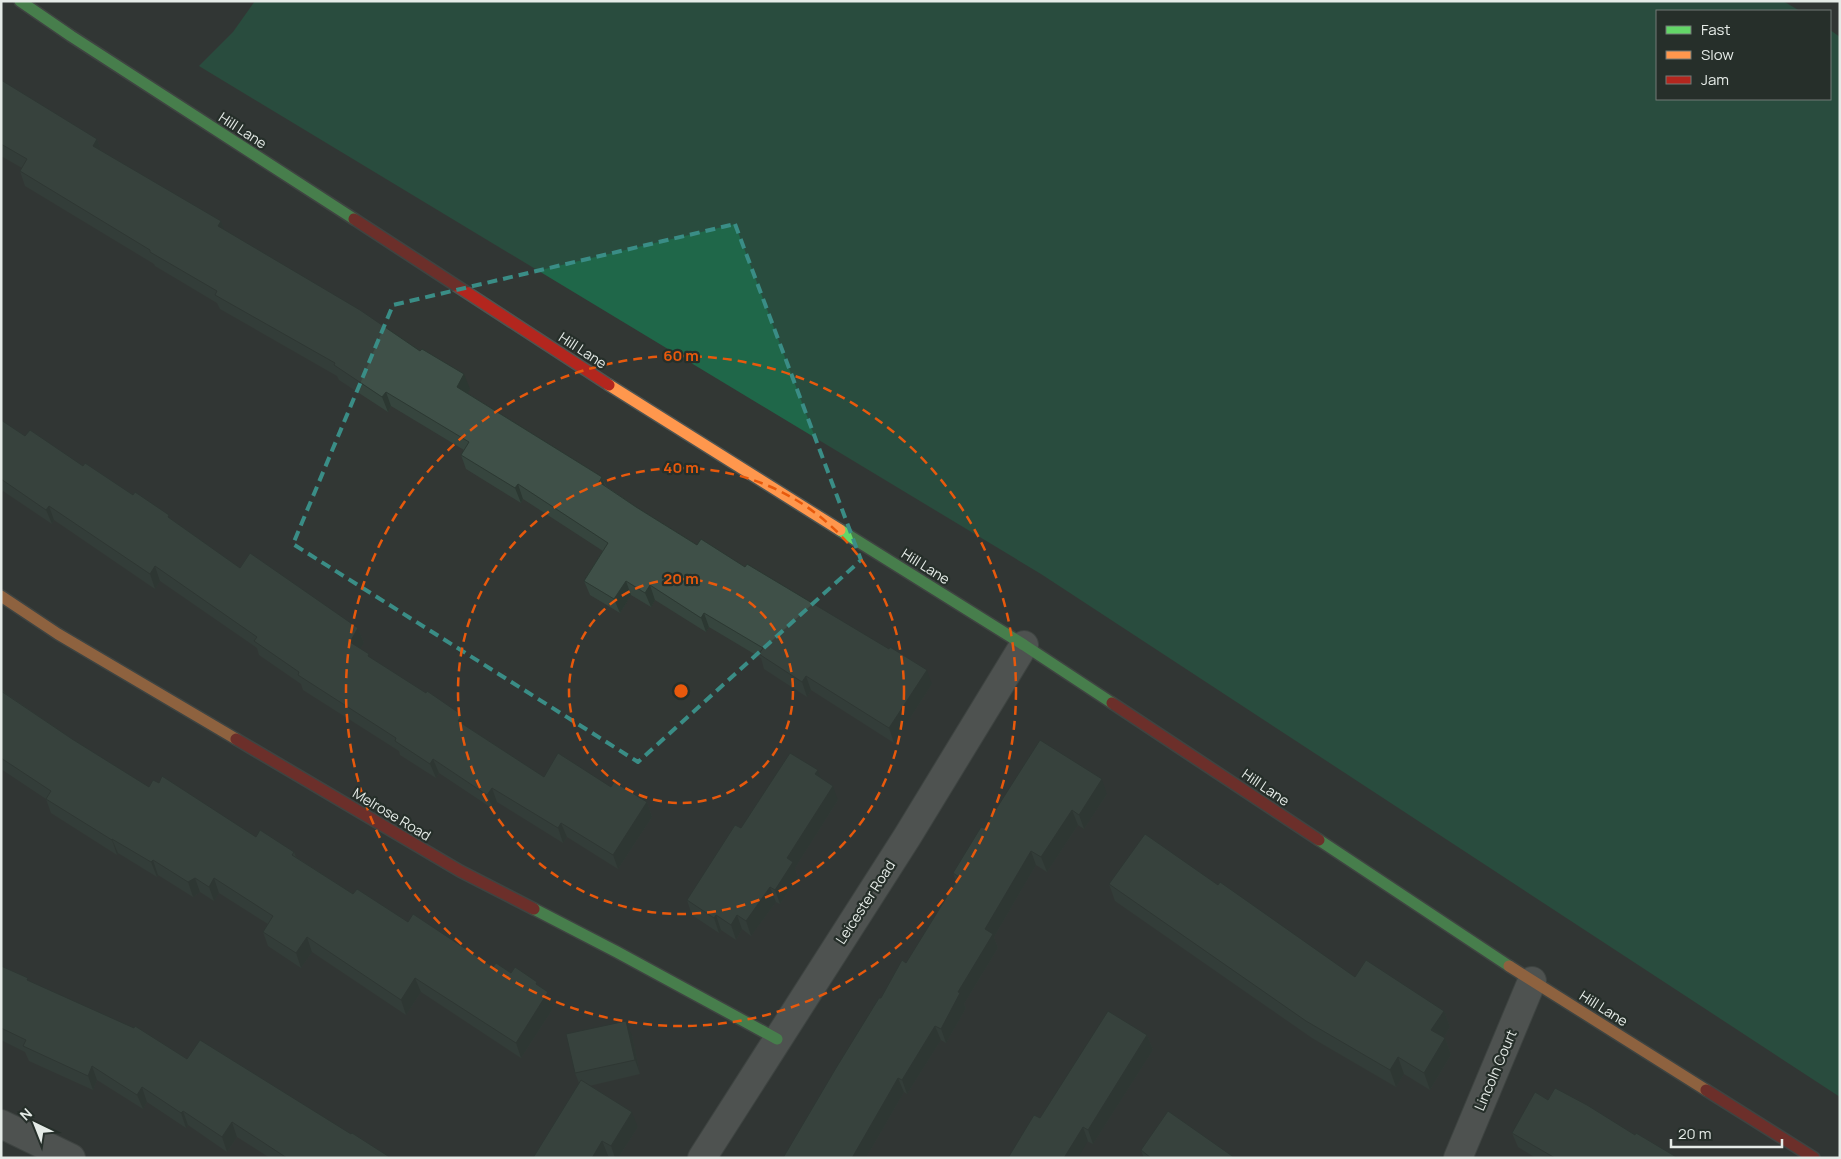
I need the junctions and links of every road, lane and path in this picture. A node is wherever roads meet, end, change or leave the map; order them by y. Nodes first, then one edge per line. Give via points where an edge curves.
1 (20, 1) edge
2 (1, 596) edge
3 (1024, 644) junction
4 (1532, 981) junction
5 (777, 1039) junction
6 (1, 1124) edge
7 (71, 1158) edge
8 (702, 1158) edge
9 (1458, 1158) edge
10 (1814, 1158) edge

1 - 3 street, Hill Lane via 658,417
2 - 5 street, Melrose Road via 66,639 460,871
3 - 4 street, Hill Lane
3 - 5 street, Leicester Road via 907,837
4 - 9 street, Lincoln Court
4 - 10 street, Hill Lane
5 - 8 street, Leicester Road
6 - 7 street

